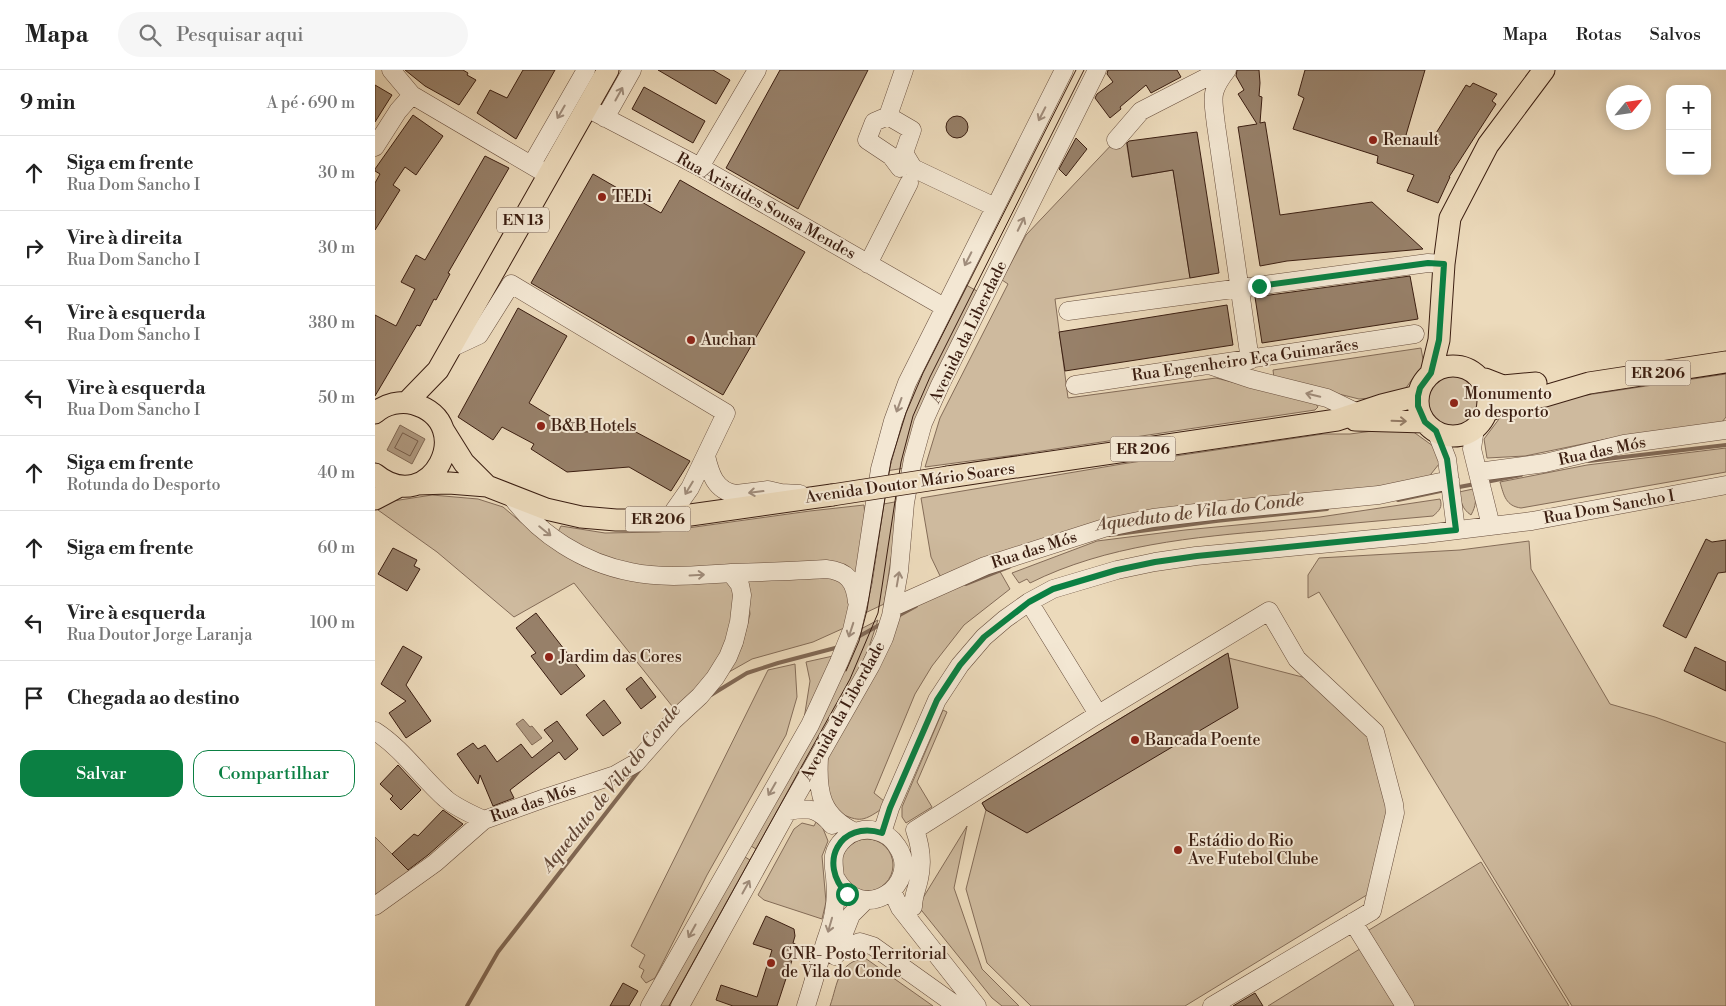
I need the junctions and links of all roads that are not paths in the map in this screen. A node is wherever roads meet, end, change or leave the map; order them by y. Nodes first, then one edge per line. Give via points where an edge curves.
1 (391, 70) edge
2 (586, 70) edge
3 (608, 70) edge
4 (632, 70) edge
5 (757, 70) edge
6 (904, 70) edge
7 (1064, 70) edge
8 (1097, 70) edge
9 (1221, 70) edge
10 (1227, 70) edge
11 (1544, 70) edge
12 (411, 95) junction
13 (587, 108) junction
14 (888, 116) junction
15 (605, 118) junction
16 (1116, 140) dead end
17 (375, 147) edge
18 (700, 168) junction
19 (540, 170) junction
20 (910, 170) junction
21 (995, 206) junction
22 (868, 264) junction
23 (1444, 264) junction
24 (1240, 288) junction
25 (944, 307) junction
26 (1068, 311) dead end
27 (1415, 334) dead end
28 (1439, 340) junction
29 (449, 349) junction
30 (1250, 360) junction
31 (1726, 362) edge
32 (1207, 365) junction
33 (1457, 366) junction
34 (438, 370) junction
35 (1431, 373) junction
36 (1480, 379) junction
37 (1589, 383) junction
38 (1075, 385) dead end
39 (1418, 396) junction
40 (407, 402) junction
41 (376, 412) edge
42 (1358, 413) junction
43 (1337, 420) junction
44 (1480, 420) junction
45 (440, 424) junction
46 (1430, 427) junction
47 (1726, 430) edge
48 (706, 456) junction
49 (1478, 472) junction
50 (375, 474) edge
51 (1450, 480) junction
52 (408, 485) junction
53 (1726, 485) edge
54 (487, 486) junction
55 (511, 496) junction
56 (827, 496) junction
57 (375, 499) edge
58 (669, 518) junction
59 (1491, 526) junction
60 (1456, 530) junction
61 (731, 573) junction
62 (1029, 602) junction
63 (858, 606) junction
64 (893, 607) junction
65 (1097, 714) junction
66 (375, 731) edge
67 (819, 757) junction
68 (788, 811) junction
69 (484, 820) junction
70 (855, 832) junction
71 (882, 833) junction
72 (837, 847) junction
73 (835, 877) junction
74 (892, 891) junction
75 (866, 900) junction
76 (375, 906) edge
77 (913, 907) dead end
78 (1353, 922) junction
79 (835, 955) junction
80 (650, 1006) edge
81 (680, 1006) edge
82 (806, 1006) edge
83 (811, 1006) edge
84 (957, 1006) edge
85 (977, 1006) edge
86 (1212, 1006) edge
87 (1405, 1006) edge

1 - 12 street
2 -> 19 street
3 - 13 main road, EN 13
15 -> 4 street
5 - 18 street
6 - 14 street
7 -> 21 street, Avenida da Liberdade
64 -> 8 street, Avenida da Liberdade via 905,503 923,423
9 - 16 street via 1141,111
10 - 24 street via 1214,89 1213,99
11 - 23 main road via 1487,145 1450,218
12 - 17 street
12 - 19 street
13 - 15 street, Rua Aristides Sousa Mendes
13 - 19 main road, EN 13
14 - 20 street via 912,130 904,154
14 - 20 street via 874,122 867,140 891,156 899,168
15 - 18 street, Rua Aristides Sousa Mendes
18 - 22 street, Rua Aristides Sousa Mendes
19 - 29 main road, EN 13
20 - 21 street
20 - 22 street
21 -> 25 street, Avenida da Liberdade
22 - 25 street, Rua Aristides Sousa Mendes
23 - 24 street via 1428,263
23 - 28 main road
24 - 26 street
24 - 30 street
25 -> 63 street, Avenida da Liberdade via 907,383 887,442
27 - 30 street, Rua Engenheiro Eça Guimarães
28 - 33 main road
28 - 35 main road
29 - 34 main road, EN 13
29 - 48 street via 479,335 511,284 726,413
30 - 32 street, Rua Engenheiro Eça Guimarães
31 - 37 main road, ER 206
32 - 38 street, Rua Engenheiro Eça Guimarães
42 -> 32 street via 1327,398
33 - 35 main road
33 - 36 main road, ER 206 via 1466,368
34 - 40 main road, EN 13
34 - 45 main road, EN 13
35 - 39 main road
36 - 37 main road, ER 206 via 1509,386 1542,382
36 - 44 main road via 1487,395
37 - 44 main road, ER 206 via 1545,396 1513,400
39 - 42 main road, Avenida Doutor Mário Soares / ER 206
39 - 46 main road via 1421,414
40 - 41 main road via 391,404
40 - 45 main road via 423,406
42 - 43 main road, Avenida Doutor Mário Soares / ER 206
43 -> 46 main road, Avenida Doutor Mário Soares / ER 206
43 - 56 main road, Avenida Doutor Mário Soares / ER 206, bridge
44 - 46 main road, ER 206 via 1466,433 1456,436 1445,435
44 - 49 street via 1472,449
45 - 52 main road, EN 13 via 446,448 441,464 431,476
45 - 54 main road, Avenida Doutor Mário Soares / ER 206 via 464,463
46 - 51 street via 1447,459
47 - 49 street, Rua das Mós via 1624,444 1545,462
56 -> 48 street via 768,490 731,493 712,478
48 -> 58 street via 690,488
49 - 59 street
50 - 52 main road via 384,482
51 - 60 street
51 - 64 street, Rua das Mós via 1379,495 1153,518 1104,528 985,566
52 - 54 main road, Avenida Doutor Mário Soares / ER 206 via 449,483
52 - 57 main road, EN 13
53 - 59 street, Rua Dom Sancho I
54 - 55 main road, Avenida Doutor Mário Soares / ER 206
55 - 58 main road, Avenida Doutor Mário Soares / ER 206 via 581,517 616,520
55 -> 61 street via 558,542 605,564 631,572 664,576
56 - 58 main road, Avenida Doutor Mário Soares / ER 206
59 - 60 street, Rua Dom Sancho I
60 - 62 street, Rua Dom Sancho I via 1155,562 1081,580 1053,589
61 - 63 street via 837,570 852,582
61 - 69 street, Rua das Mós via 740,585 742,596 736,636 728,657 700,696 636,763 615,775
62 - 65 street
62 - 71 street, Rua Dom Sancho I via 984,637 937,700
63 -> 80 street, Avenida da Liberdade via 852,630 810,725
64 - 67 street, Avenida da Liberdade via 884,638 871,665
65 - 77 street via 915,830 922,858
65 - 78 street via 1269,611 1297,659 1375,732 1395,804 1372,911
66 - 69 street via 397,748 447,799
67 - 68 street, Avenida da Liberdade
67 - 70 street via 818,785 827,810
68 - 72 street via 804,808 822,814 832,824
81 -> 68 street, Avenida da Liberdade
69 - 76 street, Rua das Mós via 435,863
70 - 71 street
70 - 72 street
71 - 74 street via 899,848 902,859 903,871
72 - 73 street via 833,862
73 - 75 street via 847,894
73 -> 82 street via 834,912
74 - 75 street
74 - 85 street via 900,908
75 - 79 street via 851,916
78 - 86 street
78 - 87 street
79 - 83 street
79 - 84 street via 860,942 873,946

